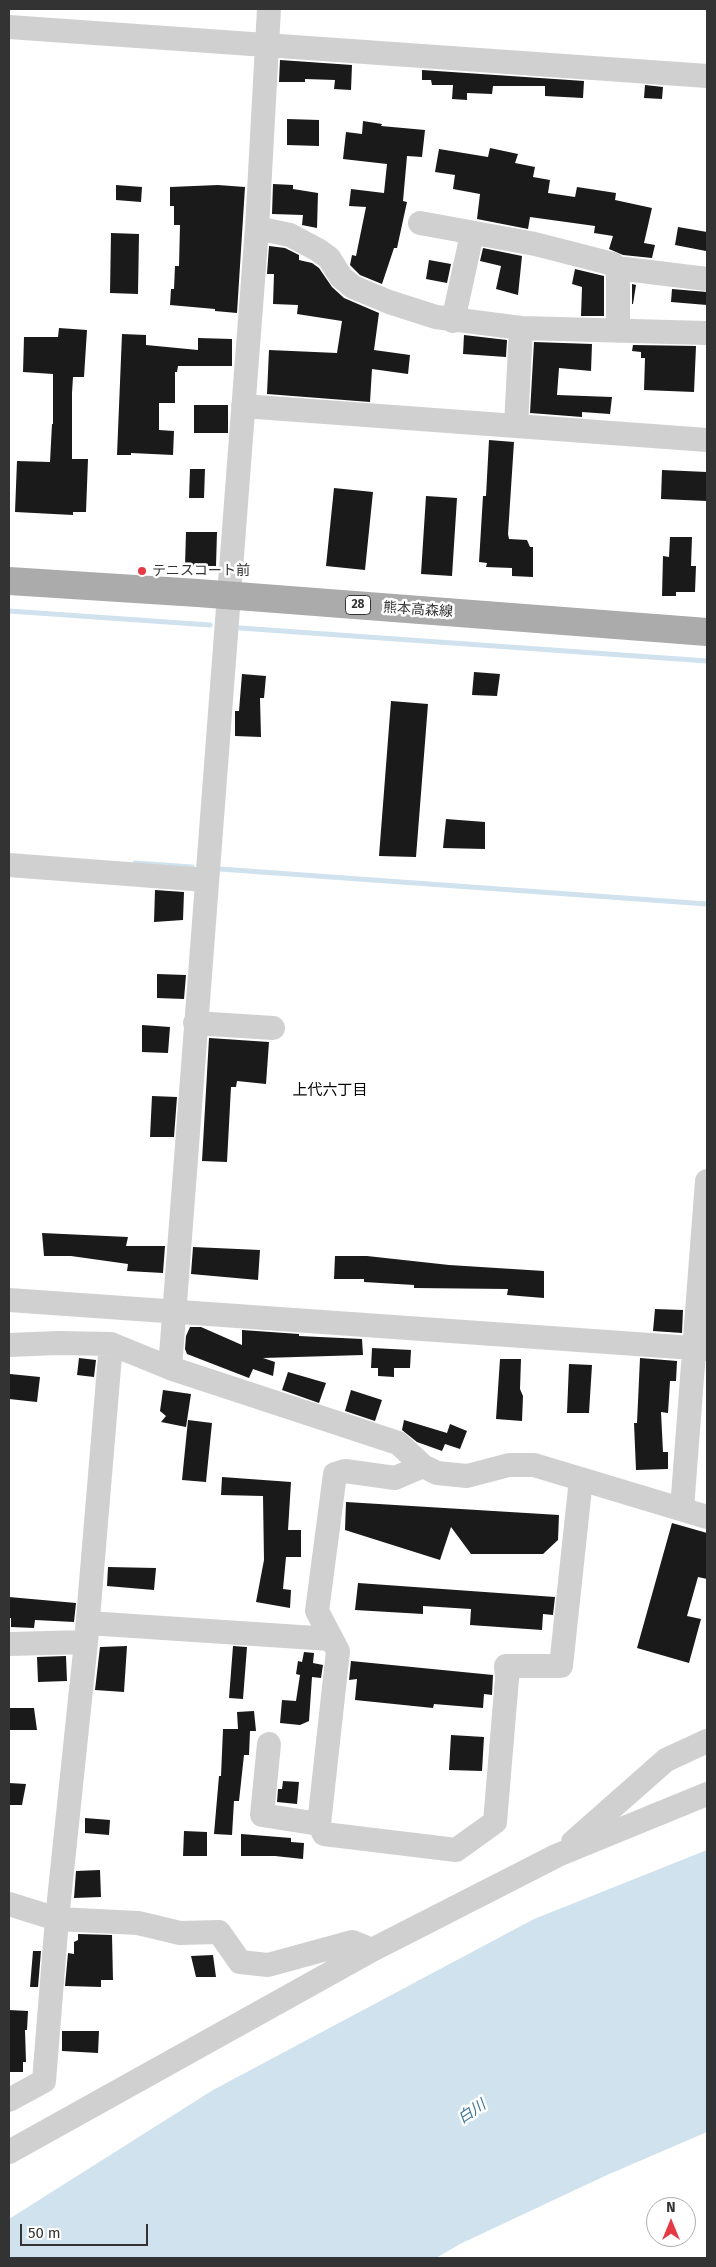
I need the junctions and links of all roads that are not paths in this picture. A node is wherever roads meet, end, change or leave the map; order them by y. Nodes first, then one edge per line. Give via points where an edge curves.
1 (269, 9) edge
2 (9, 27) edge
3 (266, 45) junction
4 (707, 76) edge
5 (420, 223) dead end
6 (257, 228) junction
7 (472, 234) junction
8 (617, 268) junction
9 (707, 279) edge
10 (453, 321) junction
11 (521, 328) junction
12 (618, 331) junction
13 (707, 333) edge
14 (243, 406) junction
15 (516, 426) junction
16 (707, 440) edge
17 (9, 580) edge
18 (227, 595) junction
19 (707, 632) edge
20 (9, 865) edge
21 (206, 880) junction
22 (195, 1023) junction
23 (273, 1028) dead end
24 (707, 1181) edge
25 (706, 1205) edge
26 (9, 1300) edge
27 (174, 1311) junction
28 (111, 1344) junction
29 (9, 1345) edge
30 (701, 1349) edge
31 (170, 1368) junction
32 (423, 1466) junction
33 (581, 1479) junction
34 (682, 1509) junction
35 (707, 1517) edge
36 (87, 1633) junction
37 (330, 1639) junction
38 (9, 1644) edge
39 (707, 1741) edge
40 (269, 1744) dead end
41 (707, 1794) edge
42 (319, 1824) junction
43 (558, 1855) junction
44 (9, 1904) edge
45 (56, 1919) junction
46 (372, 1950) junction
47 (9, 2100) edge
48 (9, 2152) edge

1 - 3 street
2 - 3 street
3 - 4 street
3 - 6 street
5 - 7 street
6 - 10 street via 290,236 318,250 329,258 353,288
6 - 14 street
7 - 8 street via 535,244 613,264
7 - 10 street
8 - 9 street
8 - 12 street
10 - 11 street
11 - 12 street
11 - 15 street
12 - 13 street
14 - 15 street
14 - 18 street
15 - 16 street
17 - 18 main road, 熊本高森線 / 28
18 - 19 main road, 熊本高森線 / 28
18 - 21 street
20 - 21 street
21 - 22 street
22 - 23 street
22 - 27 street
24 - 25 street
25 - 30 street
26 - 27 street
27 - 30 street
27 - 31 street
28 - 29 street
28 - 31 street
28 - 36 street
30 - 34 street
31 - 32 street via 398,1443
32 - 33 street via 437,1473 467,1476 509,1465 534,1465
32 - 37 street via 395,1478 344,1471 335,1474 317,1611
33 - 34 street
33 - 42 street via 561,1666 506,1666 496,1822 456,1850 324,1834
34 - 35 street
36 - 37 street
36 - 38 street
36 - 45 street
37 - 42 street via 338,1651
39 - 43 street via 666,1760
40 - 42 street via 262,1815
41 - 43 street
43 - 46 street
44 - 45 street
45 - 46 street via 138,1923 180,1933 219,1932 240,1962 268,1966 352,1942
45 - 47 street via 44,2081
46 - 48 street

